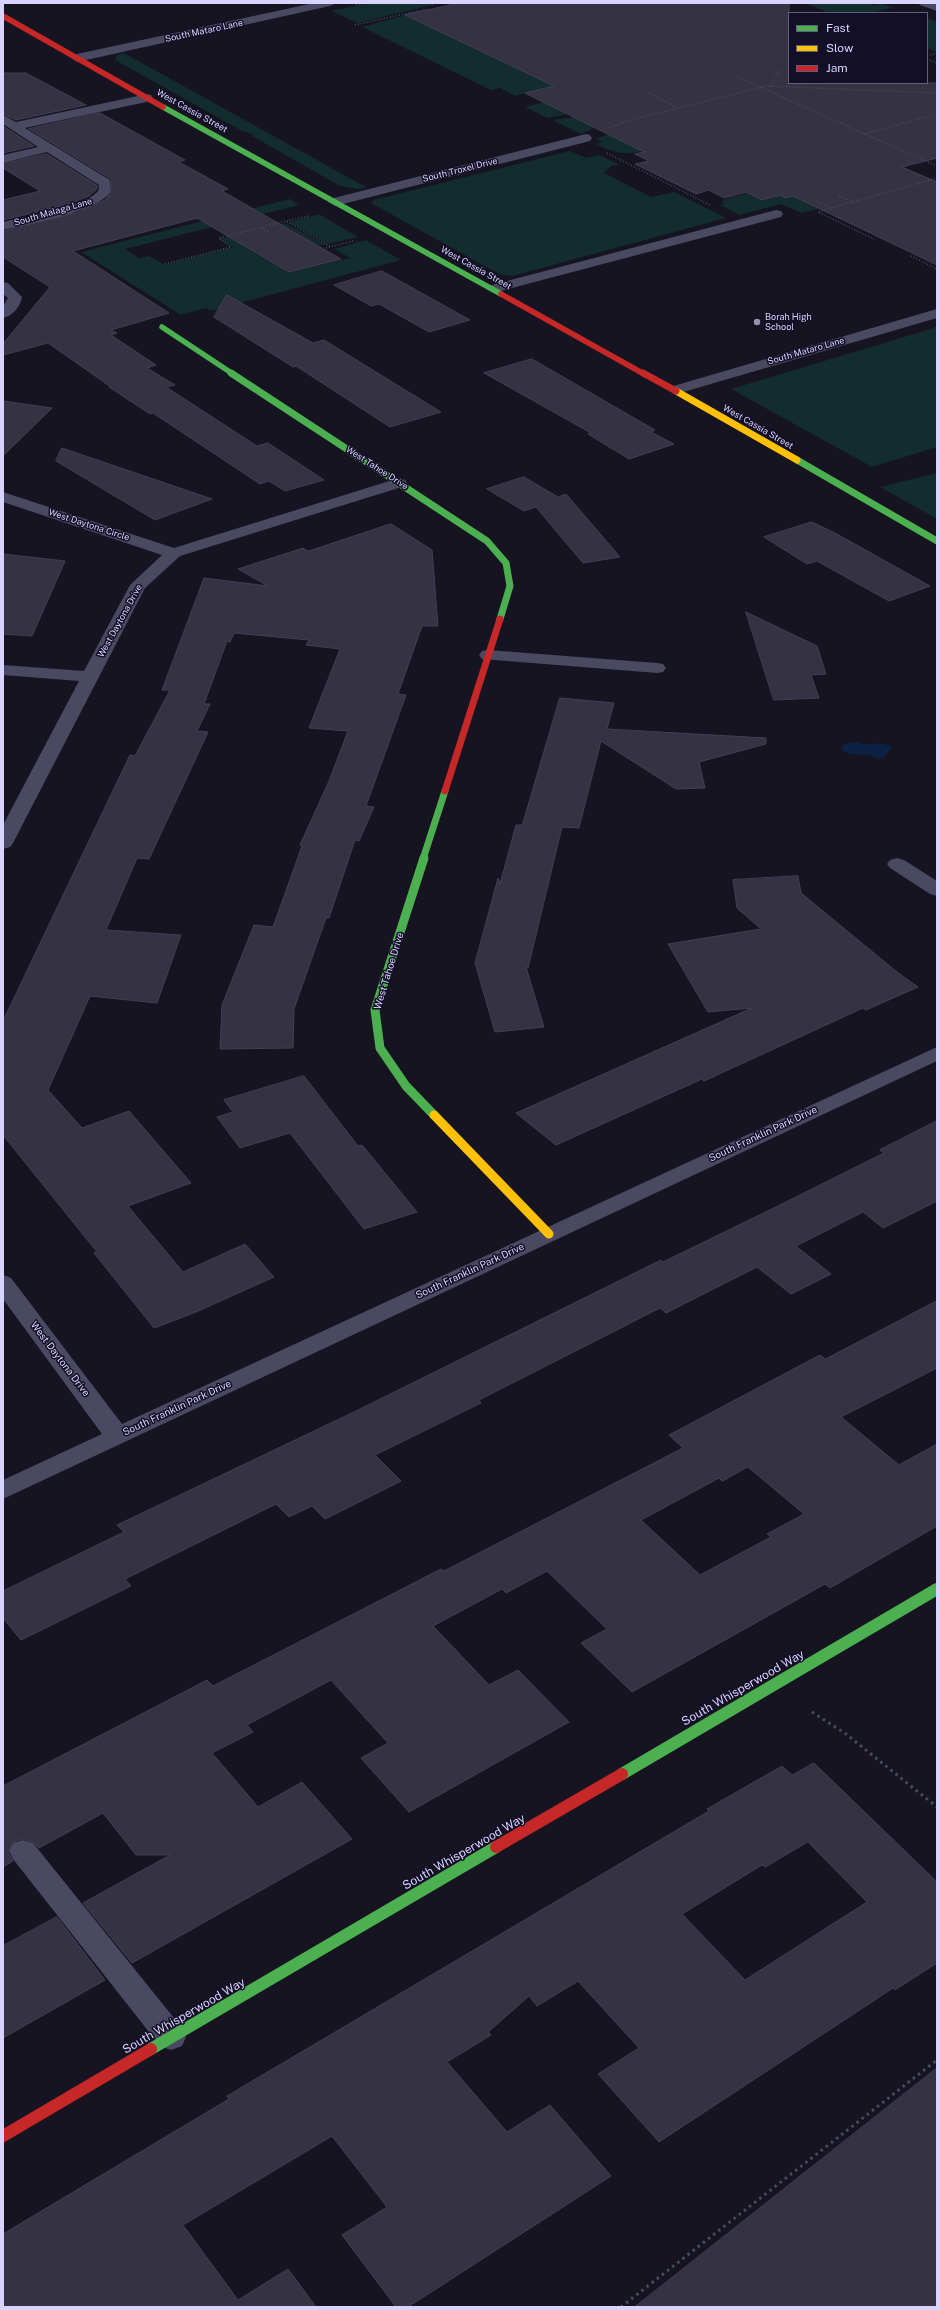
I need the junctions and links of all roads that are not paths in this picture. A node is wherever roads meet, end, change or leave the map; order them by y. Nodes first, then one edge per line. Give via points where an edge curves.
1 (330, 3) edge
2 (924, 3) edge
3 (937, 8) edge
4 (3, 16) edge
5 (78, 58) junction
6 (133, 90) junction
7 (147, 98) junction
8 (3, 119) edge
9 (15, 126) junction
10 (583, 139) road end
11 (48, 148) junction
12 (3, 159) edge
13 (335, 202) junction
14 (776, 214) dead end
15 (3, 226) edge
16 (3, 286) edge
17 (493, 289) junction
18 (937, 312) edge
19 (3, 314) edge
20 (162, 327) dead end
21 (675, 390) junction
22 (399, 483) junction
23 (3, 497) edge
24 (937, 541) edge
25 (174, 554) junction
26 (488, 655) junction
27 (657, 668) dead end
28 (3, 670) edge
29 (89, 677) junction
30 (3, 843) edge
31 (897, 864) dead end
32 (937, 890) edge
33 (937, 1052) edge
34 (549, 1234) junction
35 (3, 1283) edge
36 (117, 1436) junction
37 (3, 1490) edge
38 (937, 1589) edge
39 (23, 1851) dead end
40 (171, 2037) junction
41 (3, 2136) edge

1 - 5 street, South Mataro Lane
2 - 3 street
4 - 5 street, West Cassia Street
5 - 6 street, West Cassia Street
6 - 7 street, West Cassia Street
6 - 8 street, South Malaga Lane
7 - 9 street
7 - 13 street, West Cassia Street
8 - 9 street, South Malaga Lane
9 - 11 street, South Malaga Lane
10 - 13 street, South Troxel Drive
11 - 12 street
11 - 15 street, South Malaga Lane via 105,183 104,194 85,205
13 - 17 street, West Cassia Street
14 - 17 street
16 - 19 street via 15,297 13,305
17 - 21 street, West Cassia Street
18 - 21 street, South Mataro Lane
20 - 22 street, West Tahoe Drive
21 - 24 street, West Cassia Street
22 - 25 street, West Daytona Drive
22 - 26 street, West Tahoe Drive via 487,541 506,562 510,586
23 - 25 street, West Daytona Circle
25 - 29 street, West Daytona Drive via 138,585
26 - 27 street
26 - 34 street, West Tahoe Drive via 376,1010 380,1048 406,1086
28 - 29 street
29 - 30 street, West Daytona Drive
31 - 32 street
33 - 34 street, South Franklin Park Drive
34 - 36 street, South Franklin Park Drive
35 - 36 street, West Daytona Drive
36 - 37 street, South Franklin Park Drive
38 - 40 street, South Whisperwood Way
39 - 40 street
40 - 41 street, South Whisperwood Way

